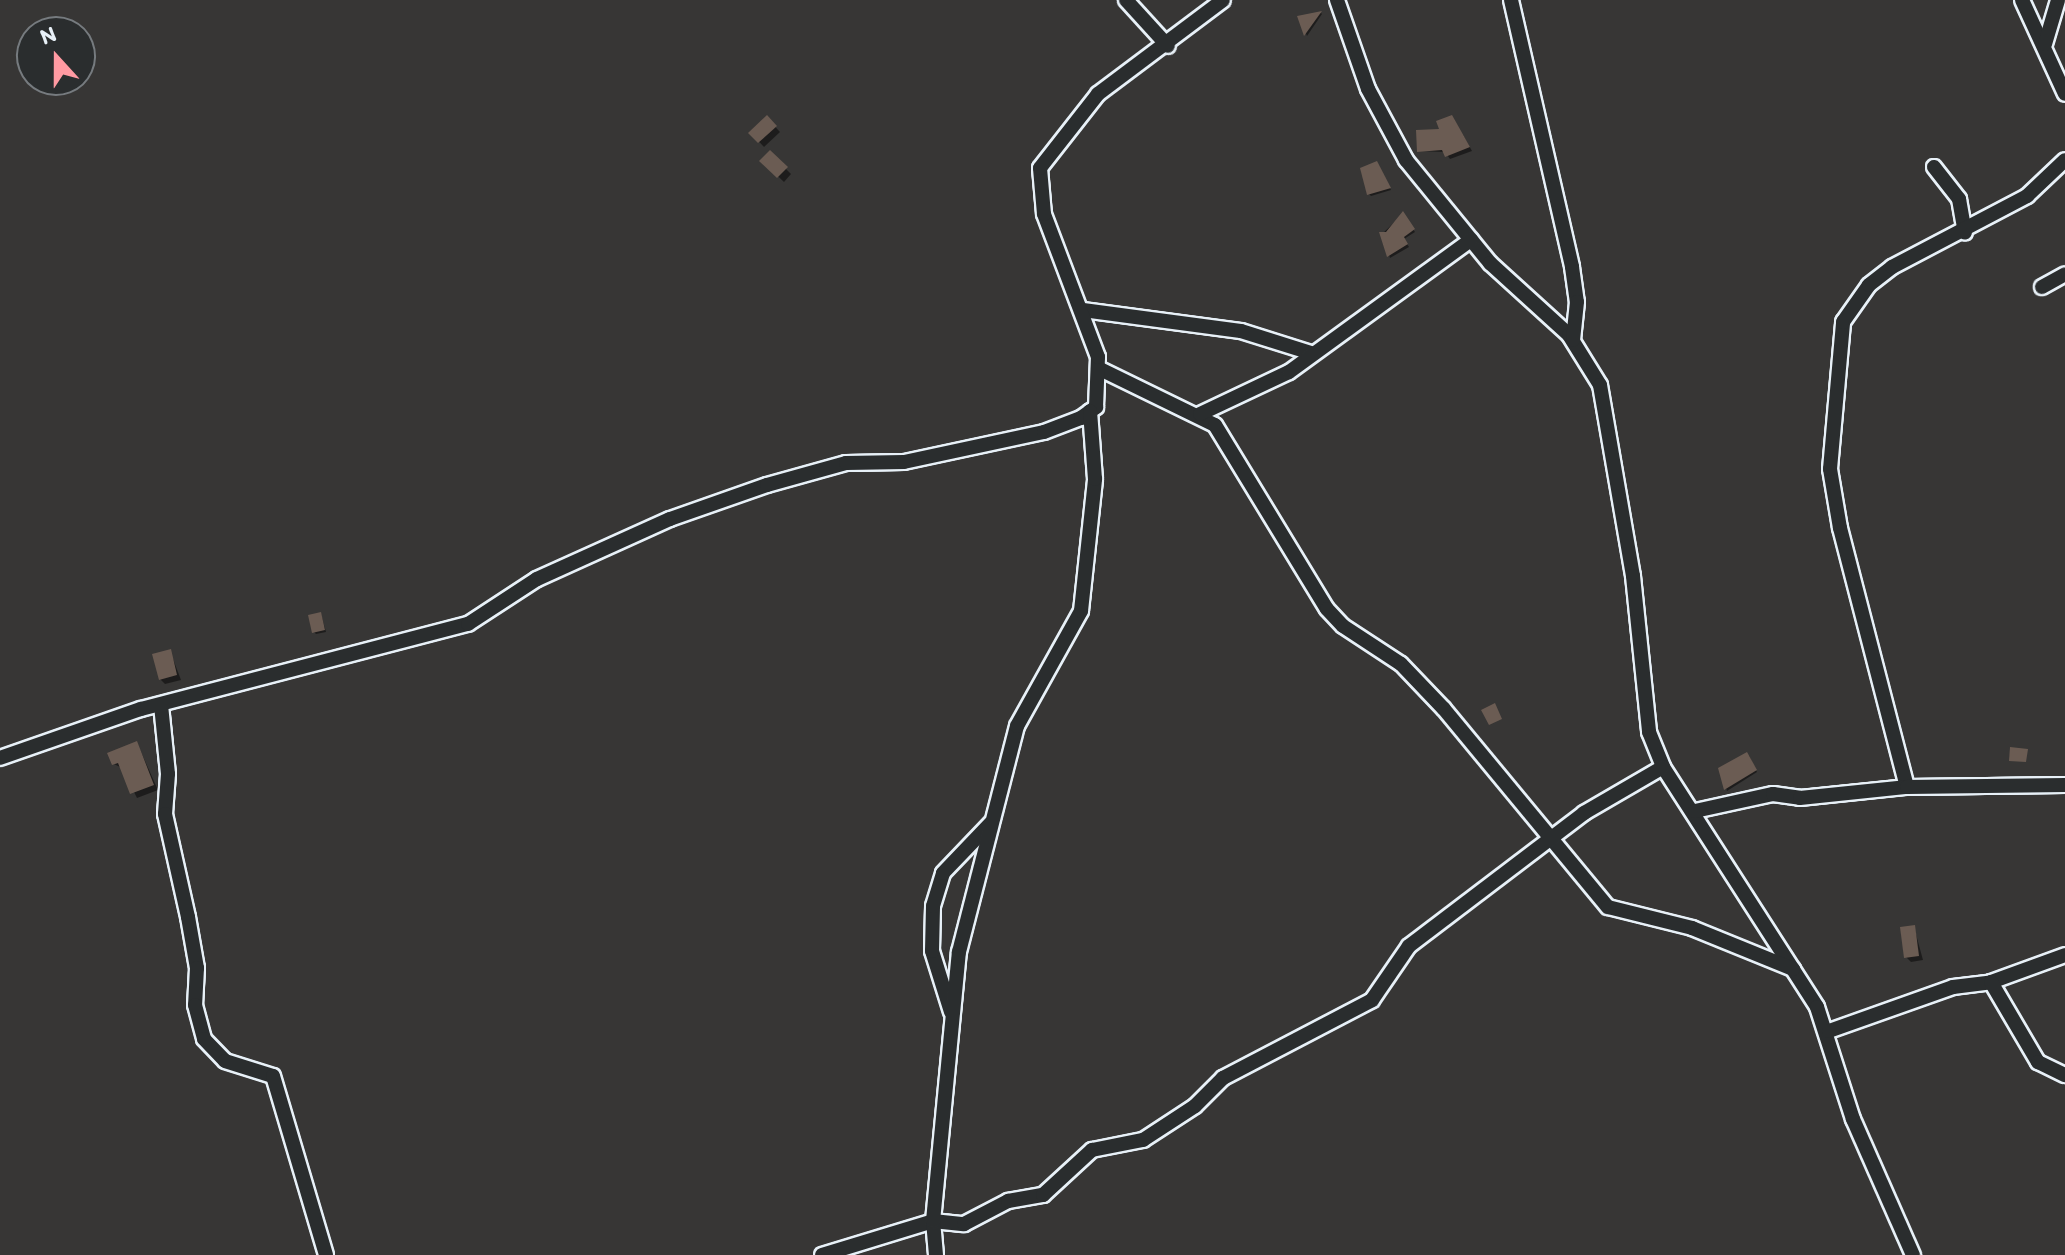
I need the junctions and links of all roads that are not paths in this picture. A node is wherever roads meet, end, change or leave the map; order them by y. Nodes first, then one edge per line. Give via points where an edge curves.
1 (1126, 0) edge
2 (1223, 0) edge
3 (1337, 0) edge
4 (1511, 0) edge
5 (2022, 0) edge
6 (2058, 0) edge
7 (2045, 44) junction
8 (1168, 46) junction
9 (2065, 94) edge
10 (2065, 160) edge
11 (1934, 167) dead end
12 (1965, 232) junction
13 (1471, 240) junction
14 (2065, 274) edge
15 (2042, 287) dead end
16 (1083, 310) junction
17 (1573, 340) junction
18 (1311, 353) junction
19 (1098, 368) junction
20 (1090, 411) junction
21 (1200, 414) junction
22 (161, 705) junction
23 (0, 758) edge
24 (1663, 767) junction
25 (2065, 785) edge
26 (1907, 787) junction
27 (1695, 811) junction
28 (991, 823) junction
29 (1552, 841) junction
30 (2065, 955) edge
31 (1793, 969) junction
32 (1991, 982) junction
33 (951, 1012) junction
34 (1829, 1031) junction
35 (2065, 1075) edge
36 (933, 1221) junction
37 (326, 1255) edge
38 (822, 1255) edge
39 (936, 1255) edge
40 (1913, 1255) edge

1 - 8 street
2 - 8 street
3 - 13 street via 1368,89 1406,160
4 - 17 street via 1572,267 1577,302
5 - 7 street
6 - 7 street
7 - 9 street
8 - 16 street via 1098,94 1040,168 1044,214
10 - 12 street via 2027,196
11 - 12 street via 1959,199
12 - 26 street via 1926,246 1892,267 1849,309 1841,330 1830,469 1840,528
13 - 17 street
13 - 18 street
14 - 15 street
16 - 18 street via 1241,331
16 - 19 street
17 - 24 street via 1600,385 1608,420 1633,576 1644,704
18 - 21 street via 1281,377
19 - 20 street via 1099,390
19 - 21 street
20 - 22 street via 1044,432 904,462 846,463 767,485 670,519 537,579 468,624
20 - 28 street via 1095,479 1081,611 1017,726
21 - 29 street via 1231,443 1303,578 1327,609 1343,626 1401,664
22 - 23 street
22 - 37 street via 168,774 165,814 197,968 195,1005 204,1039 225,1061 273,1076
24 - 27 street
24 - 29 street via 1618,790
25 - 26 street
26 - 27 street via 1847,796 1773,794
27 - 31 street
28 - 33 street via 959,952
28 - 33 street via 943,873 933,906 932,951
29 - 31 street via 1608,907 1692,928
29 - 36 street via 1409,946 1372,1000 1223,1078 1195,1106 1143,1140 1082,1156 1043,1195 1008,1201 964,1224
30 - 32 street
31 - 34 street
32 - 34 street via 1953,987
32 - 35 street via 2038,1062
33 - 36 street
34 - 40 street via 1853,1119
36 - 38 street
36 - 39 street

